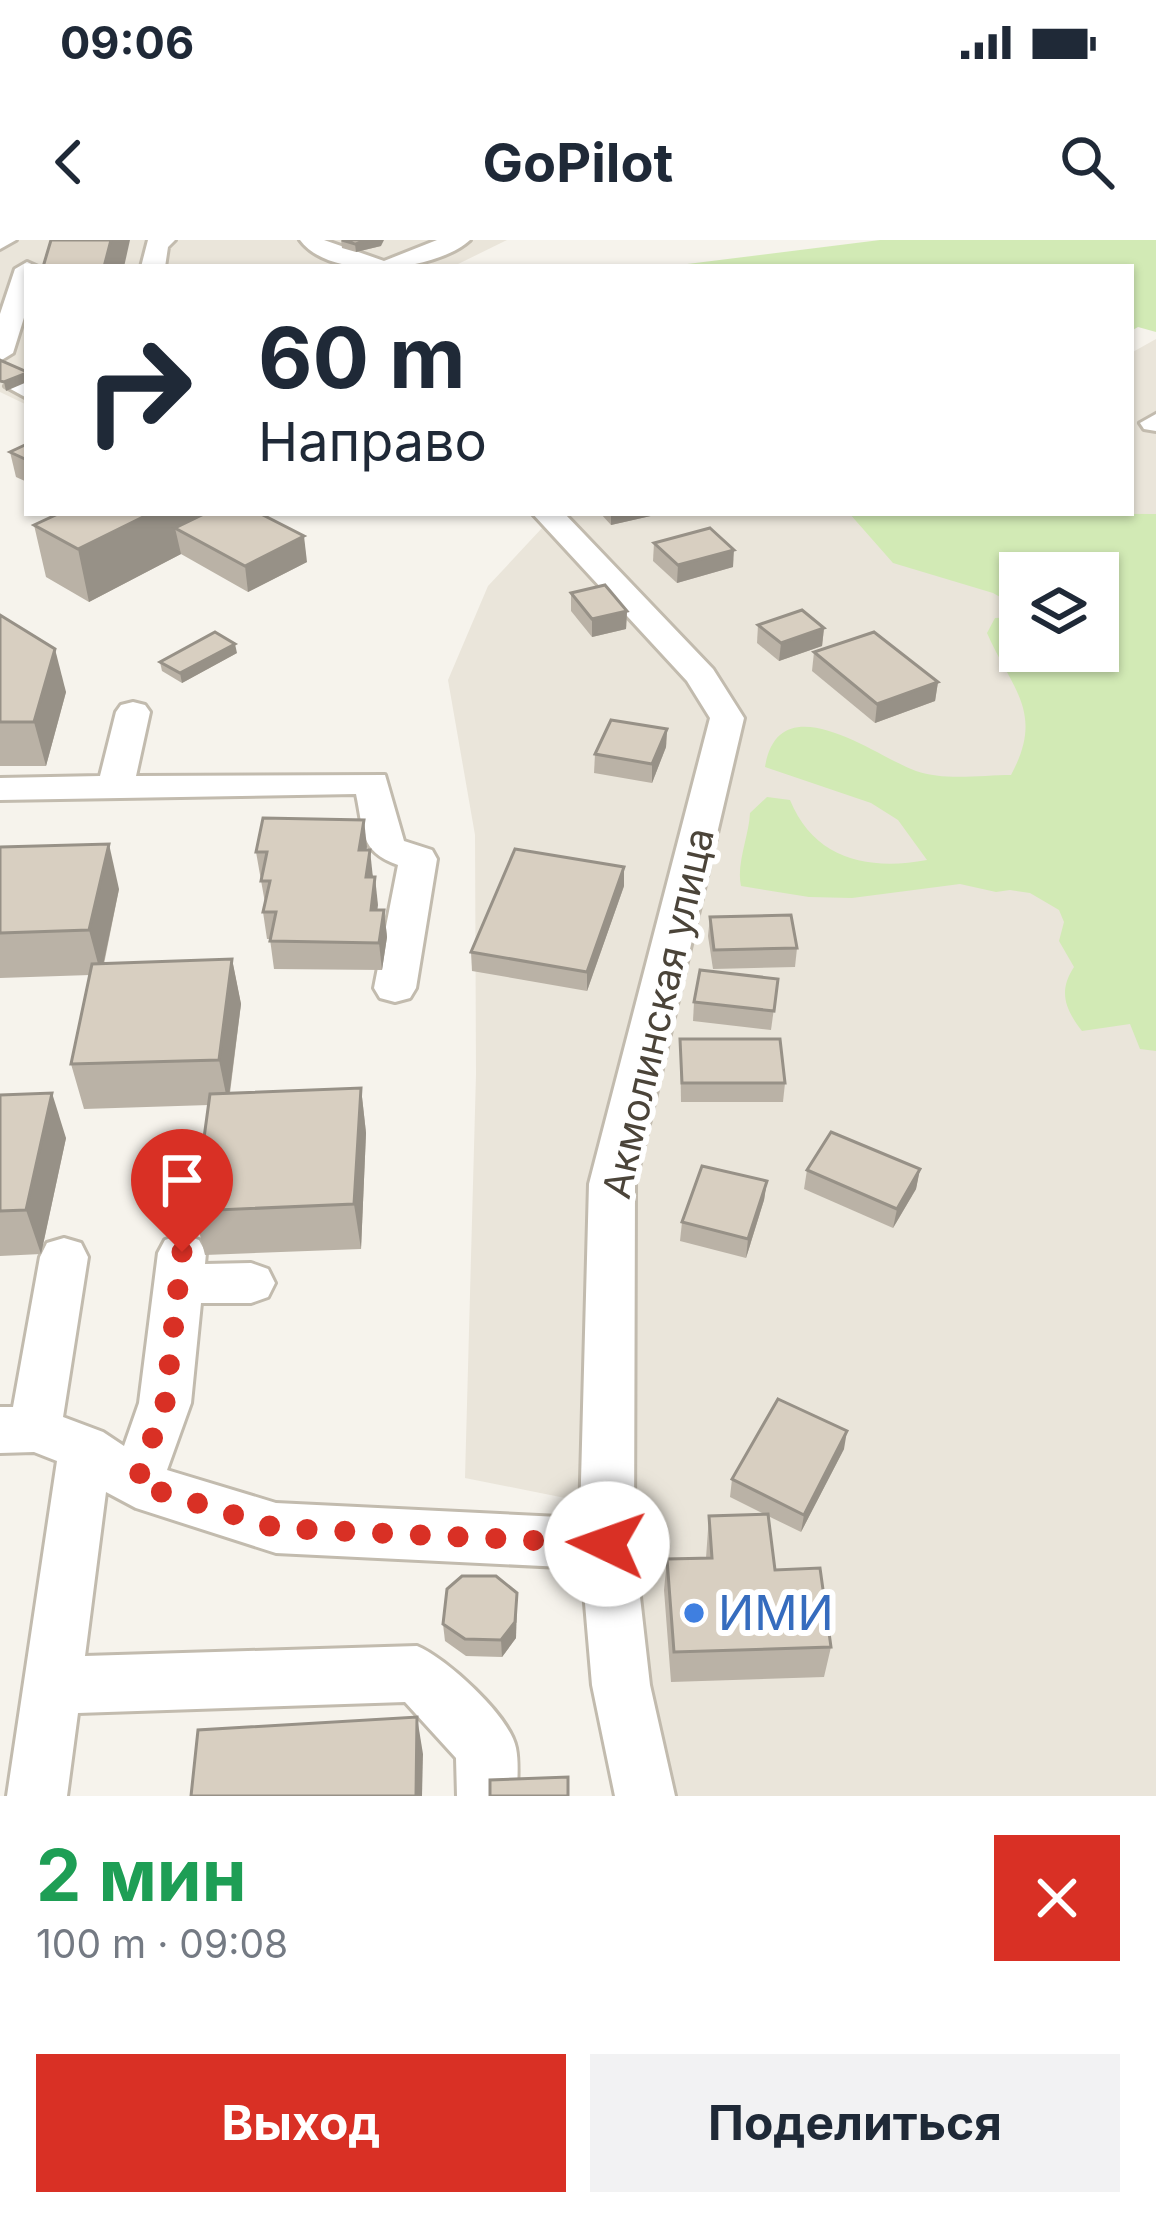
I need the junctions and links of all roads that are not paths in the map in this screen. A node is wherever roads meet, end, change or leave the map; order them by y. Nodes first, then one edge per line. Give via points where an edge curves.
1 (18, 240) edge
2 (458, 240) edge
3 (320, 242) edge
4 (28, 264) edge
5 (370, 264) edge
6 (398, 264) edge
7 (24, 278) edge
8 (0, 355) edge
9 (24, 382) edge
10 (550, 516) edge
11 (133, 712) dead end
12 (116, 787) junction
13 (0, 788) edge
14 (395, 988) dead end
15 (64, 1257) dead end
16 (250, 1283) dead end
17 (40, 1436) edge
18 (136, 1484) junction
19 (607, 1544) junction
20 (54, 1685) junction
21 (37, 1796) edge
22 (487, 1796) edge
23 (645, 1796) edge

1 - 4 street via 34,247
2 - 6 street
3 - 5 street
7 - 8 street
8 - 9 street
10 - 19 street, Акмолинская улица via 701,676 727,718 612,1184
11 - 12 street
12 - 13 street
12 - 14 street via 372,783 387,848 418,859
15 - 17 street
16 - 18 street via 180,1268 165,1403
17 - 18 street
17 - 20 street via 58,1616
18 - 19 street via 276,1528
19 - 23 street, Акмолинская улица via 621,1685
20 - 21 street
20 - 22 street via 417,1674 486,1746

